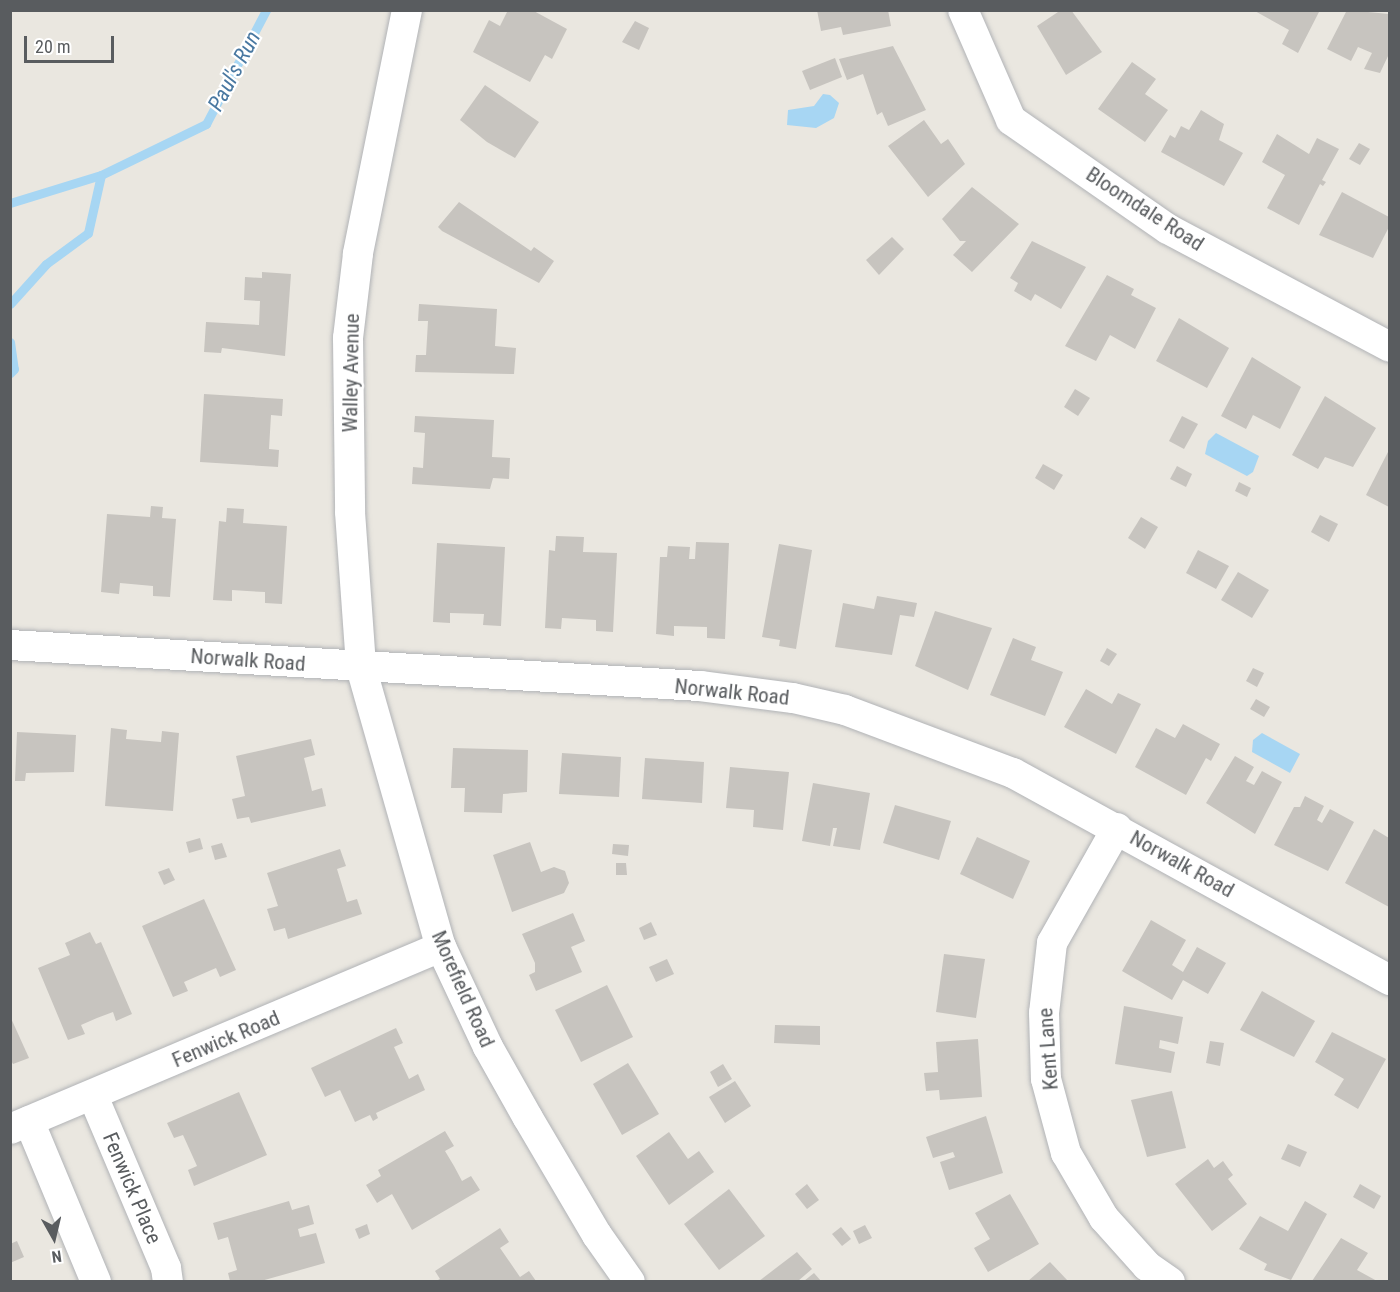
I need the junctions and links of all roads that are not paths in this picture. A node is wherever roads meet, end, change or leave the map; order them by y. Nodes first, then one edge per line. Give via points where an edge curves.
1 (407, 10) edge
2 (963, 10) edge
3 (1389, 347) edge
4 (10, 645) edge
5 (361, 667) junction
6 (1118, 828) junction
7 (441, 947) junction
8 (1389, 980) edge
9 (93, 1096) junction
10 (20, 1125) edge
11 (96, 1281) edge
12 (168, 1281) edge
13 (630, 1281) edge
14 (1170, 1281) edge

1 - 5 street, Walley Avenue via 358,254 348,338 350,512
2 - 3 street, Bloomdale Road via 1011,120 1168,229
4 - 5 street, Norwalk Road
5 - 6 street, Norwalk Road via 700,686 793,698 866,715 930,739 1013,773
5 - 7 street, Morefield Road
6 - 8 street, Norwalk Road
6 - 14 street, Kent Lane via 1052,943 1044,1013 1046,1079 1066,1154 1104,1218 1147,1266
7 - 9 street, Fenwick Road
7 - 13 street, Morefield Road via 488,1047 528,1118 597,1235
9 - 10 street, Fenwick Road
9 - 12 street, Fenwick Place via 166,1268
10 - 11 street

